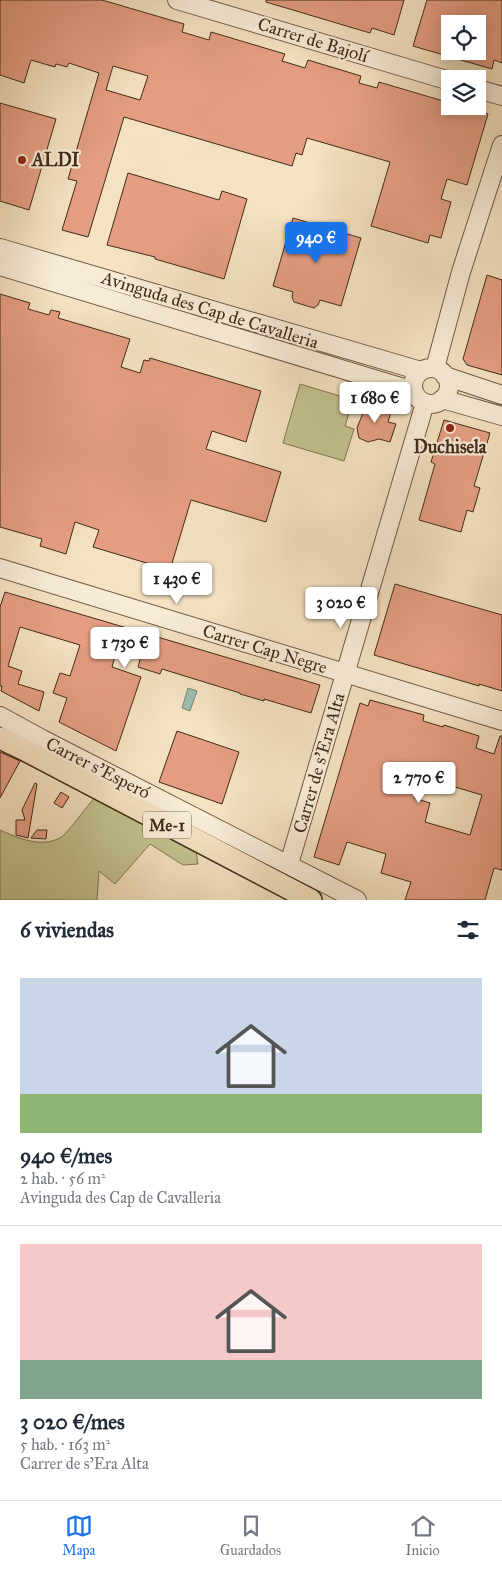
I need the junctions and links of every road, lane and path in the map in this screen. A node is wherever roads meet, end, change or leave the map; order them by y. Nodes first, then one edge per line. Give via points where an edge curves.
1 (177, 0) edge
2 (441, 78) edge
3 (486, 91) edge
4 (502, 96) edge
5 (502, 145) edge
6 (0, 248) edge
7 (0, 266) edge
8 (434, 372) junction
9 (502, 395) edge
10 (427, 398) junction
11 (502, 416) edge
12 (0, 568) edge
13 (345, 674) junction
14 (0, 716) edge
15 (502, 721) edge
16 (0, 737) edge
17 (289, 864) junction
18 (311, 900) edge
19 (358, 900) edge

1 - 2 street, Carrer de Bajolí
3 - 4 street
5 - 8 street
6 - 8 street, Avinguda des Cap de Cavalleria
7 - 10 street, Avinguda des Cap de Cavalleria
8 - 9 street, Avinguda des Cap de Cavalleria
8 - 10 street via 416,375 414,380
8 - 10 street via 448,380 448,391
10 - 11 street, Avinguda des Cap de Cavalleria
10 - 13 street, Carrer de s'Era Alta
12 - 13 street, Carrer Cap Negre
13 - 15 street, Carrer Cap Negre
13 - 17 street, Carrer de s'Era Alta
14 - 17 street, Carrer s'Esperó
16 - 18 main road, Me-1
17 - 19 street, Carrer s'Esperó

